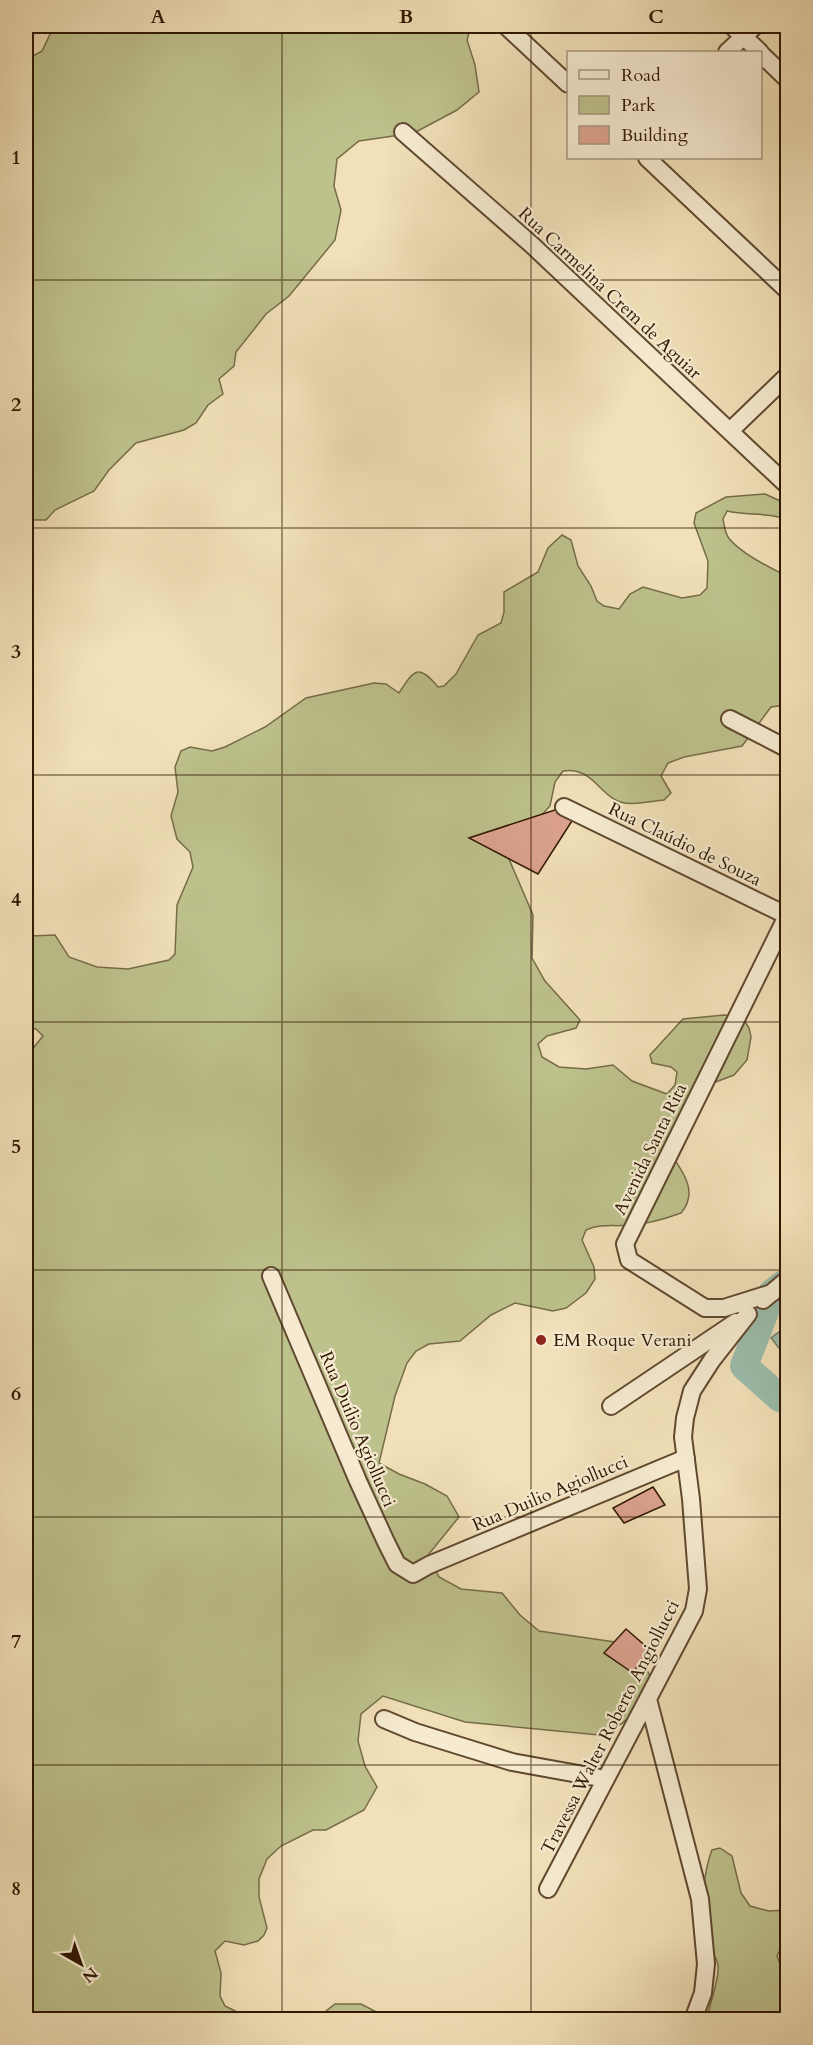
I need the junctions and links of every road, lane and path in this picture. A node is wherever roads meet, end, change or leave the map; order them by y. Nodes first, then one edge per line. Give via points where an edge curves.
1 (506, 26) edge
2 (743, 29) edge
3 (728, 51) edge
4 (759, 51) edge
5 (762, 55) edge
6 (788, 81) edge
7 (567, 83) edge
8 (403, 132) dead end
9 (647, 159) edge
10 (788, 291) edge
11 (788, 375) edge
12 (730, 431) junction
13 (788, 486) edge
14 (729, 719) dead end
15 (788, 749) edge
16 (564, 807) dead end
17 (787, 915) edge
18 (271, 1276) dead end
19 (788, 1280) edge
20 (772, 1293) junction
21 (748, 1314) junction
22 (611, 1406) dead end
23 (686, 1458) junction
24 (429, 1565) joint
25 (648, 1699) junction
26 (384, 1719) dead end
27 (606, 1779) junction
28 (548, 1889) dead end
29 (693, 2019) edge

1 - 7 street
2 - 3 street
2 - 4 street
5 - 6 street
8 - 12 street, Rua Carmelina Crem de Aguiar via 532,245
9 - 10 street
11 - 12 street
12 - 13 street, Rua Carmelina Crem de Aguiar
14 - 15 street
16 - 17 street, Rua Claúdio de Souza
17 - 20 street, Avenida Santa Rita via 625,1244 629,1260 705,1308 724,1308
18 - 24 street, Rua Duílio Agiollucci via 358,1481 398,1563 413,1574
19 - 20 street
20 - 21 street
21 - 22 street
21 - 23 street, Travessa Walter Roberto Angiollucci via 692,1391 683,1437
23 - 24 street, Rua Duilio Agiollucci
23 - 25 street, Travessa Walter Roberto Angiollucci via 698,1589 694,1611
25 - 27 street, Travessa Walter Roberto Angiollucci
25 - 29 street via 700,1899 706,1964 703,1993
26 - 27 street via 512,1762
27 - 28 street, Travessa Walter Roberto Angiollucci

